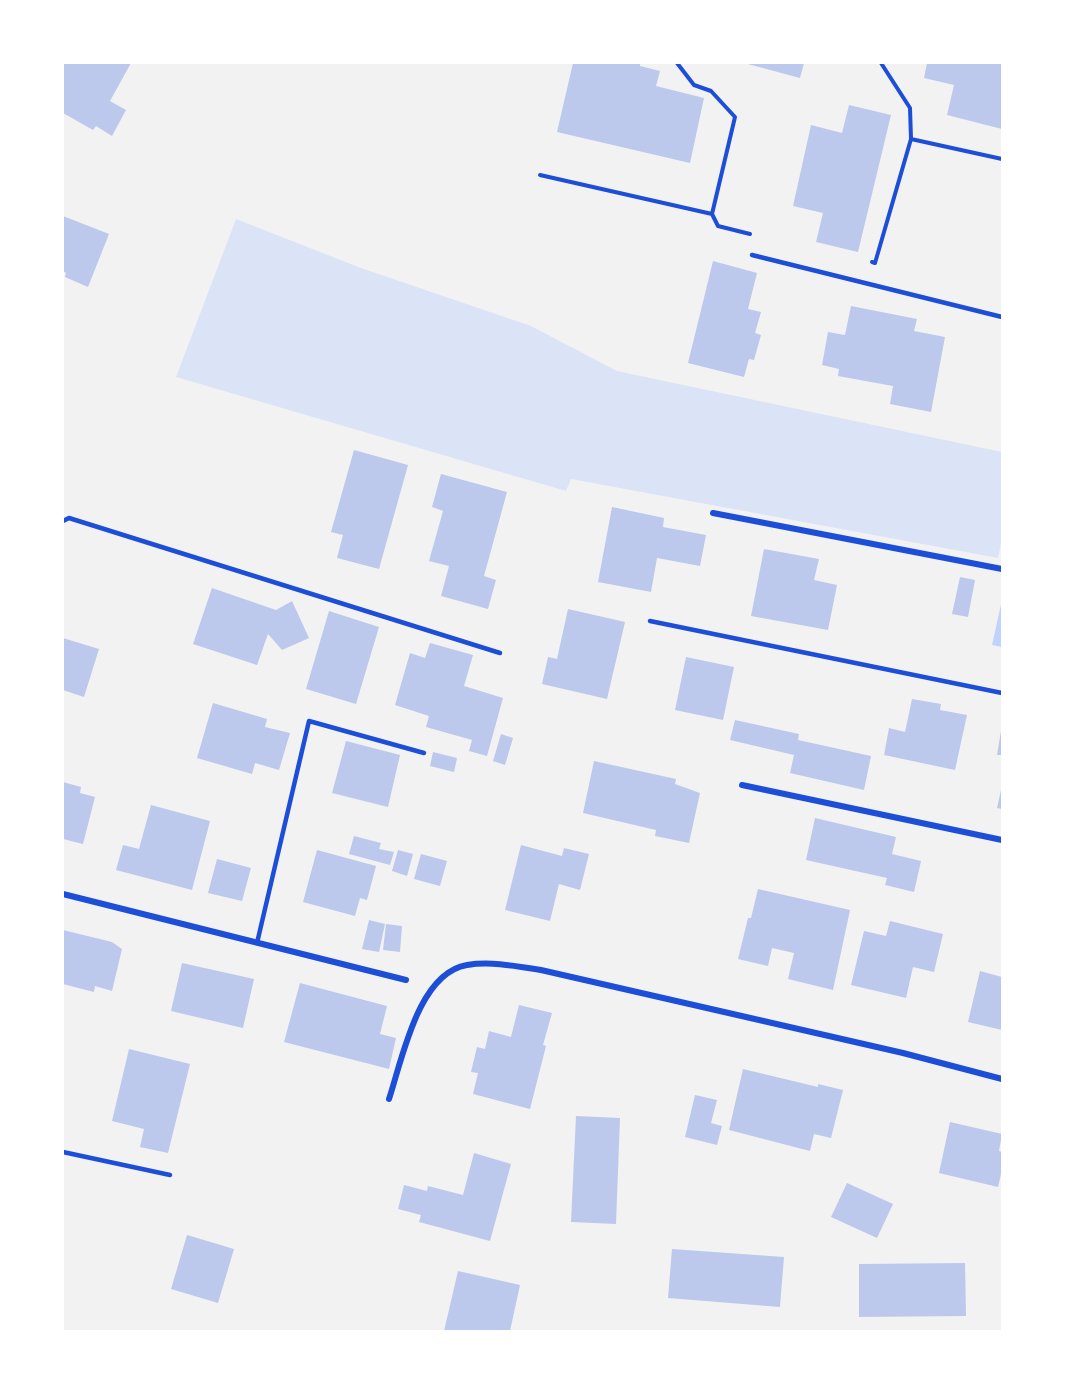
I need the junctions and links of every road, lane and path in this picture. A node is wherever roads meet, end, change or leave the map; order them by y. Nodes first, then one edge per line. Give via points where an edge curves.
1 (677, 63) edge
2 (880, 63) edge
3 (911, 139) junction
4 (1002, 159) edge
5 (540, 175) dead end
6 (711, 214) junction
7 (751, 234) dead end
8 (752, 255) dead end
9 (863, 260) dead end
10 (1002, 317) edge
11 (713, 513) dead end
12 (63, 521) edge
13 (1002, 569) edge
14 (650, 621) dead end
15 (500, 653) dead end
16 (1002, 693) edge
17 (424, 753) dead end
18 (742, 785) dead end
19 (1002, 840) edge
20 (63, 894) edge
21 (257, 943) junction
22 (406, 980) dead end
23 (1002, 1079) edge
24 (389, 1099) dead end
25 (63, 1152) edge
26 (170, 1174) dead end

1 - 6 path via 694,85 711,91 735,117
2 - 3 path via 910,108
3 - 4 path
3 - 9 path via 874,263
5 - 6 path
6 - 7 path via 718,226
8 - 10 lane
11 - 13 street
12 - 15 lane via 69,518
14 - 16 lane
17 - 21 lane via 309,721
18 - 19 street
20 - 21 street
21 - 22 street
23 - 24 street via 549,971 492,963 464,965 440,977 424,1000
25 - 26 lane

